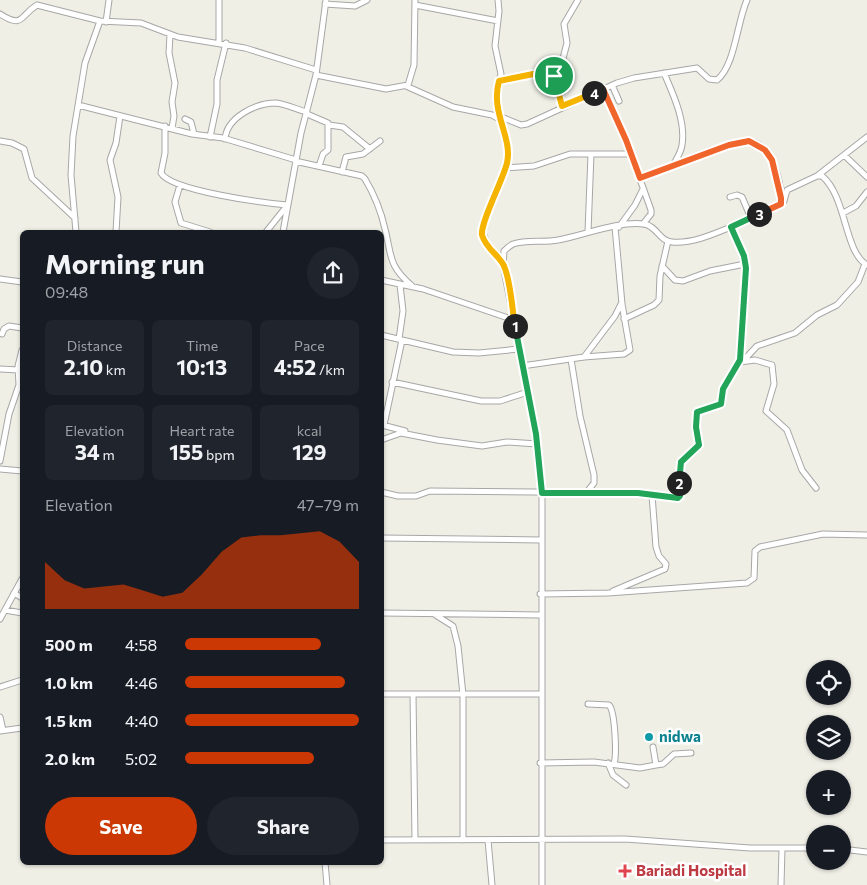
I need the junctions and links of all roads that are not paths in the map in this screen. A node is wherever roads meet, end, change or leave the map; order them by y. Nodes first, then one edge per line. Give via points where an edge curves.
1 (109, 0) edge
2 (218, 0) edge
3 (367, 0) edge
4 (498, 0) edge
5 (578, 0) edge
6 (747, 0) edge
7 (326, 2) edge
8 (415, 3) edge
9 (0, 14) edge
10 (100, 21) junction
11 (498, 21) junction
12 (106, 22) junction
13 (170, 34) junction
14 (219, 42) junction
15 (226, 44) junction
16 (553, 70) junction
17 (316, 72) junction
18 (664, 73) junction
19 (499, 81) junction
20 (612, 84) junction
21 (406, 86) junction
22 (603, 89) junction
23 (619, 101) dead end
24 (78, 105) junction
25 (562, 106) junction
26 (307, 113) junction
27 (120, 116) junction
28 (499, 118) junction
29 (185, 119) dead end
30 (329, 125) junction
31 (165, 126) junction
32 (172, 128) junction
33 (194, 134) junction
34 (210, 137) junction
35 (867, 137) edge
36 (225, 139) junction
37 (0, 141) edge
38 (380, 141) dead end
39 (370, 149) junction
40 (591, 154) junction
41 (631, 154) junction
42 (844, 155) junction
43 (296, 160) junction
44 (319, 166) junction
45 (673, 166) junction
46 (506, 168) junction
47 (342, 172) junction
48 (817, 176) junction
49 (867, 177) edge
50 (640, 178) junction
51 (180, 185) junction
52 (644, 189) junction
53 (867, 192) edge
54 (730, 197) dead end
55 (781, 204) junction
56 (287, 206) junction
57 (843, 213) junction
58 (76, 218) junction
59 (751, 218) junction
60 (643, 224) junction
61 (617, 227) junction
62 (731, 227) junction
63 (76, 230) edge
64 (116, 230) edge
65 (204, 230) edge
66 (268, 230) edge
67 (282, 230) edge
68 (588, 232) junction
69 (668, 241) junction
70 (745, 264) junction
71 (503, 265) junction
72 (866, 265) edge
73 (662, 266) junction
74 (0, 279) edge
75 (384, 281) edge
76 (20, 282) edge
77 (400, 285) junction
78 (412, 286) junction
79 (622, 303) junction
80 (624, 319) junction
81 (514, 320) junction
82 (20, 328) edge
83 (2, 334) dead end
84 (384, 336) edge
85 (401, 340) junction
86 (519, 349) junction
87 (584, 357) junction
88 (571, 359) junction
89 (742, 362) junction
90 (20, 363) edge
91 (522, 366) junction
92 (0, 369) edge
93 (19, 370) junction
94 (392, 382) junction
95 (528, 392) junction
96 (0, 419) edge
97 (8, 419) junction
98 (384, 420) edge
99 (384, 425) edge
100 (415, 434) junction
101 (384, 439) edge
102 (537, 444) junction
103 (0, 461) edge
104 (0, 469) edge
105 (20, 471) edge
106 (816, 488) dead end
107 (384, 493) edge
108 (542, 493) junction
109 (586, 493) junction
110 (652, 495) junction
111 (867, 535) edge
112 (384, 538) edge
113 (541, 540) junction
114 (20, 582) edge
115 (14, 593) junction
116 (608, 593) junction
117 (540, 594) junction
118 (20, 597) edge
119 (5, 610) junction
120 (384, 613) edge
121 (20, 614) edge
122 (434, 614) junction
123 (540, 615) junction
124 (0, 619) edge
125 (20, 681) edge
126 (0, 687) edge
127 (384, 694) edge
128 (413, 694) junction
129 (540, 694) junction
130 (462, 695) junction
131 (588, 704) dead end
132 (0, 717) edge
133 (20, 728) edge
134 (1, 731) edge
135 (653, 747) dead end
136 (691, 753) dead end
137 (540, 763) junction
138 (608, 763) junction
139 (614, 764) junction
140 (656, 765) junction
141 (626, 785) dead end
142 (384, 840) edge
143 (415, 840) junction
144 (463, 840) junction
145 (488, 840) junction
146 (541, 840) junction
147 (782, 848) junction
148 (806, 848) edge
149 (851, 850) edge
150 (867, 852) edge
151 (325, 865) edge
152 (326, 885) edge
153 (492, 885) edge
154 (542, 885) edge
155 (781, 885) edge

1 - 12 street
2 - 14 street
3 - 7 street via 355,6
4 - 11 street
5 - 16 street via 564,24 567,42 563,61
6 - 18 street via 721,77 713,81 694,67
7 - 17 street
8 - 11 street
8 - 21 street via 414,65 412,79
9 - 10 street via 20,21 37,5
10 - 12 street
10 - 24 street via 85,63
11 - 19 street via 495,46 501,69
12 - 13 street via 141,23
13 - 14 street
13 - 32 street via 169,53 175,83
14 - 15 street
15 - 17 street
15 - 34 street via 217,80 217,104
16 - 19 street
16 - 25 street
17 - 21 street via 386,89
17 - 26 street
18 - 20 street
18 - 45 street via 683,134 680,152
19 - 28 street via 496,93
20 - 22 street
20 - 23 street
21 - 28 street via 454,107
22 - 25 street
22 - 41 street
24 - 27 street
24 - 58 street via 70,167
25 - 28 street via 527,124
26 - 30 street
26 - 36 street via 277,104 260,105 240,116 229,127
26 - 43 street
27 - 31 street
27 - 64 street via 110,160 119,205
28 - 46 street via 508,155
29 - 33 street via 191,122
30 - 39 street via 343,127
30 - 44 street via 328,148
31 - 32 street
31 - 51 street via 162,172
32 - 33 street
33 - 34 street
34 - 36 street
35 - 42 street
36 - 43 street
37 - 58 street via 24,149 32,178
38 - 39 street
39 - 47 street via 363,154 346,157
40 - 41 street
40 - 46 street via 565,155 534,166
40 - 68 street
41 - 50 street
42 - 48 street
42 - 49 street
43 - 44 street
43 - 56 street
44 - 47 street
45 - 50 street
45 - 55 street via 731,144 749,141 757,144 772,160
46 - 71 street via 482,230 488,246
47 - 78 street via 366,178 379,206 394,266
48 - 55 street via 787,190
48 - 57 street via 826,180
50 - 52 street
51 - 56 street
51 - 65 street via 176,202 181,223
52 - 60 street via 651,214
52 - 61 street
53 - 57 street via 856,206
54 - 59 street via 742,197
55 - 59 street
56 - 66 street
56 - 67 street
57 - 72 street via 854,249
58 - 63 street
59 - 62 street
60 - 61 street
60 - 69 street via 653,227
61 - 68 street
61 - 79 street
62 - 69 street via 694,239
62 - 70 street
68 - 71 street via 558,240 511,245 504,251
69 - 73 street
70 - 73 street via 678,281
70 - 89 street
71 - 81 street
72 - 89 street via 858,282 837,304 795,333 757,346
73 - 80 street via 659,300
74 - 76 street
75 - 77 street
77 - 78 street
77 - 85 street via 403,311
78 - 81 street
79 - 80 street
79 - 87 street
80 - 87 street via 630,343 628,352
81 - 86 street
82 - 83 street via 9,326
84 - 85 street
85 - 86 street via 454,352
85 - 94 street
86 - 91 street
87 - 88 street
88 - 91 street
88 - 109 street via 594,475 594,483
89 - 106 street via 762,361 772,365 774,384 766,411 787,430 802,470
89 - 110 street via 723,389 721,404 697,412 699,445 681,462 680,496
90 - 93 street
91 - 95 street
92 - 93 street
93 - 97 street via 19,385
94 - 95 street via 481,401 500,401
94 - 98 street
95 - 102 street
96 - 97 street
97 - 103 street
99 - 100 street
100 - 101 street via 395,434
100 - 102 street via 482,446 508,442
102 - 108 street
104 - 105 street
107 - 108 street via 398,496 416,496 425,492
108 - 109 street
108 - 113 street
109 - 110 street
110 - 116 street via 656,547 666,569
111 - 116 street via 823,534 760,547 755,551 754,578 747,583
112 - 113 street
113 - 117 street
114 - 115 street
115 - 118 street
115 - 119 street
116 - 117 street
117 - 123 street
119 - 121 street
119 - 124 street
120 - 122 street
122 - 123 street
122 - 130 street via 453,626 456,634
123 - 129 street
125 - 126 street
127 - 128 street
128 - 130 street
128 - 143 street
129 - 130 street
129 - 137 street
130 - 144 street
131 - 139 street via 609,705 613,710 617,750
132 - 134 street
133 - 134 street
135 - 140 street
136 - 140 street via 674,754 663,764
137 - 138 street
137 - 146 street
138 - 139 street
138 - 141 street via 613,775
139 - 140 street via 640,768
142 - 143 street
143 - 144 street
144 - 145 street
145 - 146 street
145 - 153 street
146 - 147 street via 625,839
146 - 154 street
147 - 148 street
147 - 155 street
149 - 150 street
151 - 152 street

